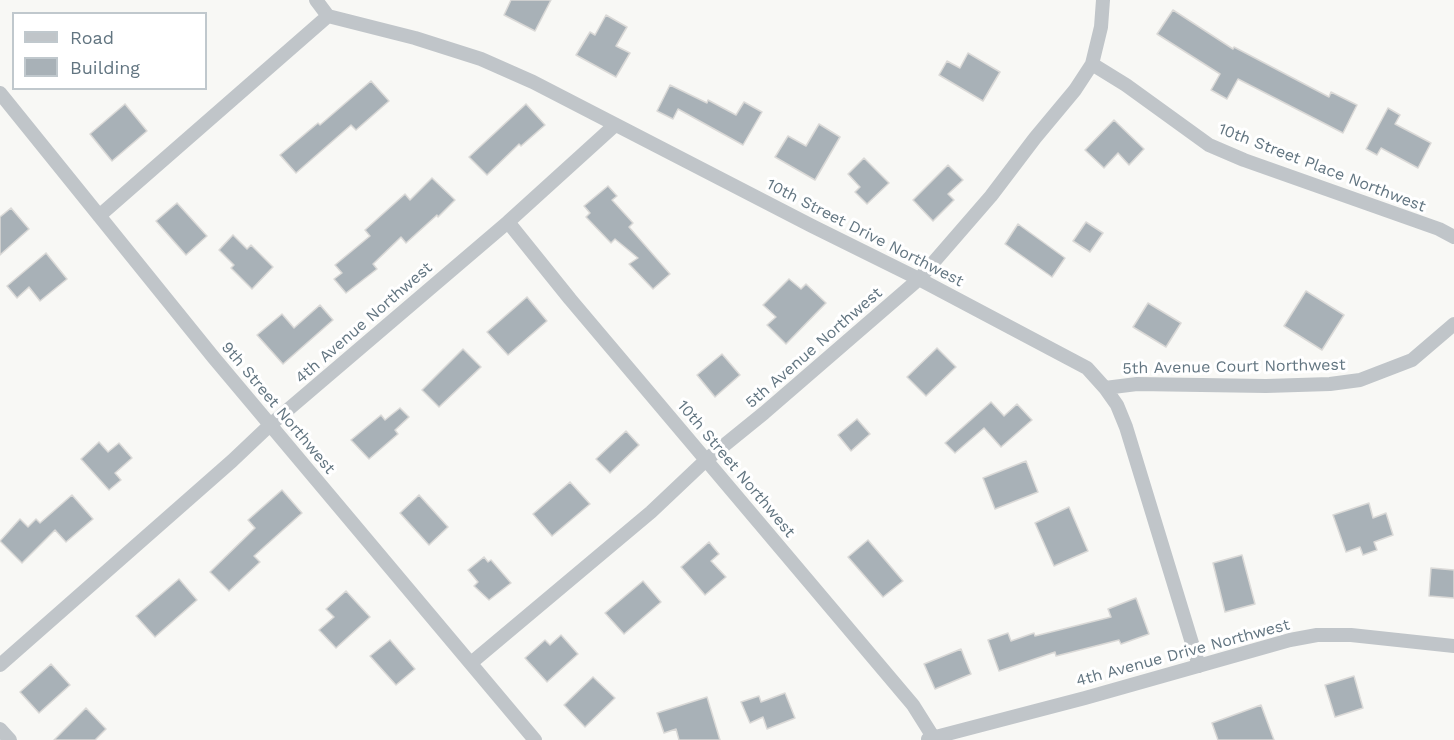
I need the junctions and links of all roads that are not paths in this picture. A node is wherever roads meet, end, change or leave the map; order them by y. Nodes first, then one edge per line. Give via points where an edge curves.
1 (316, 0) edge
2 (1103, 0) edge
3 (328, 16) junction
4 (1092, 64) junction
5 (0, 93) edge
6 (615, 125) junction
7 (99, 216) junction
8 (508, 222) junction
9 (1454, 237) edge
10 (919, 279) junction
11 (1454, 324) edge
12 (1106, 388) junction
13 (270, 425) junction
14 (706, 460) junction
15 (1454, 646) edge
16 (471, 663) junction
17 (0, 665) edge
18 (1199, 666) junction
19 (0, 729) edge
20 (931, 739) edge
21 (10, 740) edge
22 (535, 740) edge

1 - 3 street
2 - 4 street, 5th Avenue Northwest
3 - 6 street, 10th Street Drive Northwest via 481,59
3 - 7 street
4 - 9 street, 10th Street Place Northwest via 1209,145
4 - 10 street, 5th Avenue Northwest via 991,196
5 - 7 street, 9th Street Northwest
6 - 8 street, 4th Avenue Northwest
6 - 10 street, 10th Street Drive Northwest
7 - 13 street, 9th Street Northwest
8 - 13 street, 4th Avenue Northwest
8 - 14 street, 10th Street Northwest
10 - 12 street, 10th Street Drive Northwest via 1087,368
10 - 14 street, 5th Avenue Northwest
11 - 12 street, 5th Avenue Court Northwest via 1412,360 1360,380 1330,384 1137,384
12 - 18 street, 10th Street Drive Northwest via 1126,427
13 - 16 street, 9th Street Northwest
13 - 17 street, 4th Avenue Northwest
14 - 16 street, 5th Avenue Northwest via 651,512
14 - 20 street, 10th Street Northwest via 913,705
15 - 18 street, 4th Avenue Drive Northwest via 1317,635
16 - 22 street, 9th Street Northwest
18 - 20 street, 4th Avenue Drive Northwest
19 - 21 street

